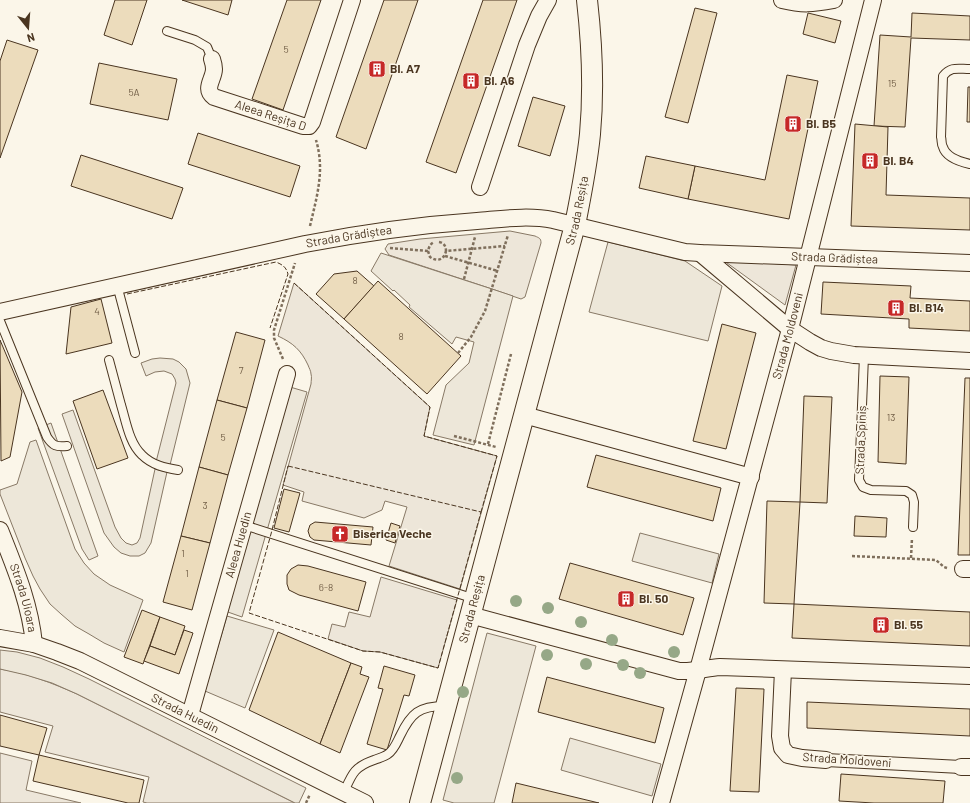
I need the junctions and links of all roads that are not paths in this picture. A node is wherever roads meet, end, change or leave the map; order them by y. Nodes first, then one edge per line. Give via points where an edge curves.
1 (352, 0) edge
2 (548, 0) edge
3 (587, 0) edge
4 (782, 0) edge
5 (832, 0) edge
6 (874, 0) edge
7 (167, 31) dead end
8 (212, 59) joint
9 (970, 69) edge
10 (970, 164) edge
11 (480, 186) dead end
12 (575, 225) junction
13 (700, 254) junction
14 (807, 258) junction
15 (970, 263) edge
16 (117, 285) junction
17 (0, 312) edge
18 (0, 321) edge
19 (790, 328) junction
20 (135, 353) dead end
21 (864, 356) junction
22 (108, 360) dead end
23 (970, 361) edge
24 (287, 374) road end
25 (524, 415) junction
26 (67, 446) dead end
27 (178, 470) dead end
28 (751, 476) junction
29 (244, 525) junction
30 (913, 528) road end
31 (0, 530) edge
32 (472, 607) junction
33 (0, 638) edge
34 (34, 644) junction
35 (698, 670) junction
36 (783, 670) junction
37 (970, 676) edge
38 (446, 706) junction
39 (190, 716) junction
40 (826, 760) joint
41 (966, 767) edge
42 (344, 792) junction
43 (365, 803) edge
44 (420, 803) edge
45 (661, 803) edge

1 - 8 street, Aleea Reșița D via 309,126 214,97 208,89 214,69
2 - 11 street via 527,45
3 - 12 street, Strada Reșița via 591,64 590,134
4 - 5 street via 803,4
6 - 14 street, Strada Moldoveni
7 - 8 lane via 195,40 207,47
9 - 10 lane via 952,69 943,76 941,137 942,147 948,154
12 - 13 street, Strada Grădiștea
12 - 16 street, Strada Grădiștea via 544,218 513,218 424,226 305,244
12 - 25 street, Strada Reșița
13 - 14 street, Strada Grădiștea
13 - 19 street, Strada Grădiștea
14 - 15 street, Strada Grădiștea
14 - 19 street, Strada Moldoveni
16 - 17 street, Strada Grădiștea
16 - 20 lane
18 - 26 lane via 47,437 55,446
19 - 21 street via 822,348 840,354
19 - 28 street, Strada Moldoveni
21 - 23 street
21 - 30 lane, Strada Spiniș via 859,480 863,487 870,490 906,491 912,495
22 - 27 lane via 133,444 141,455 150,461 161,467
24 - 29 street, Aleea Huedin
25 - 28 street
25 - 32 street, Strada Reșița
28 - 35 street, Strada Moldoveni
29 - 32 lane
29 - 39 street, Aleea Huedin
31 - 34 street, Strada Uioara via 27,603
32 - 35 street via 678,671
32 - 38 street, Strada Reșița
33 - 34 street, Strada Huedin
34 - 39 street, Strada Huedin via 80,661
35 - 36 street via 720,667
35 - 45 street, Strada Moldoveni
36 - 37 street
36 - 40 street, Strada Moldoveni via 780,736 782,748 788,755
38 - 42 lane via 428,707 411,717 389,754 356,769
38 - 44 street, Strada Reșița
39 - 42 street, Strada Huedin
40 - 41 street, Strada Moldoveni
42 - 43 street, Strada Huedin

